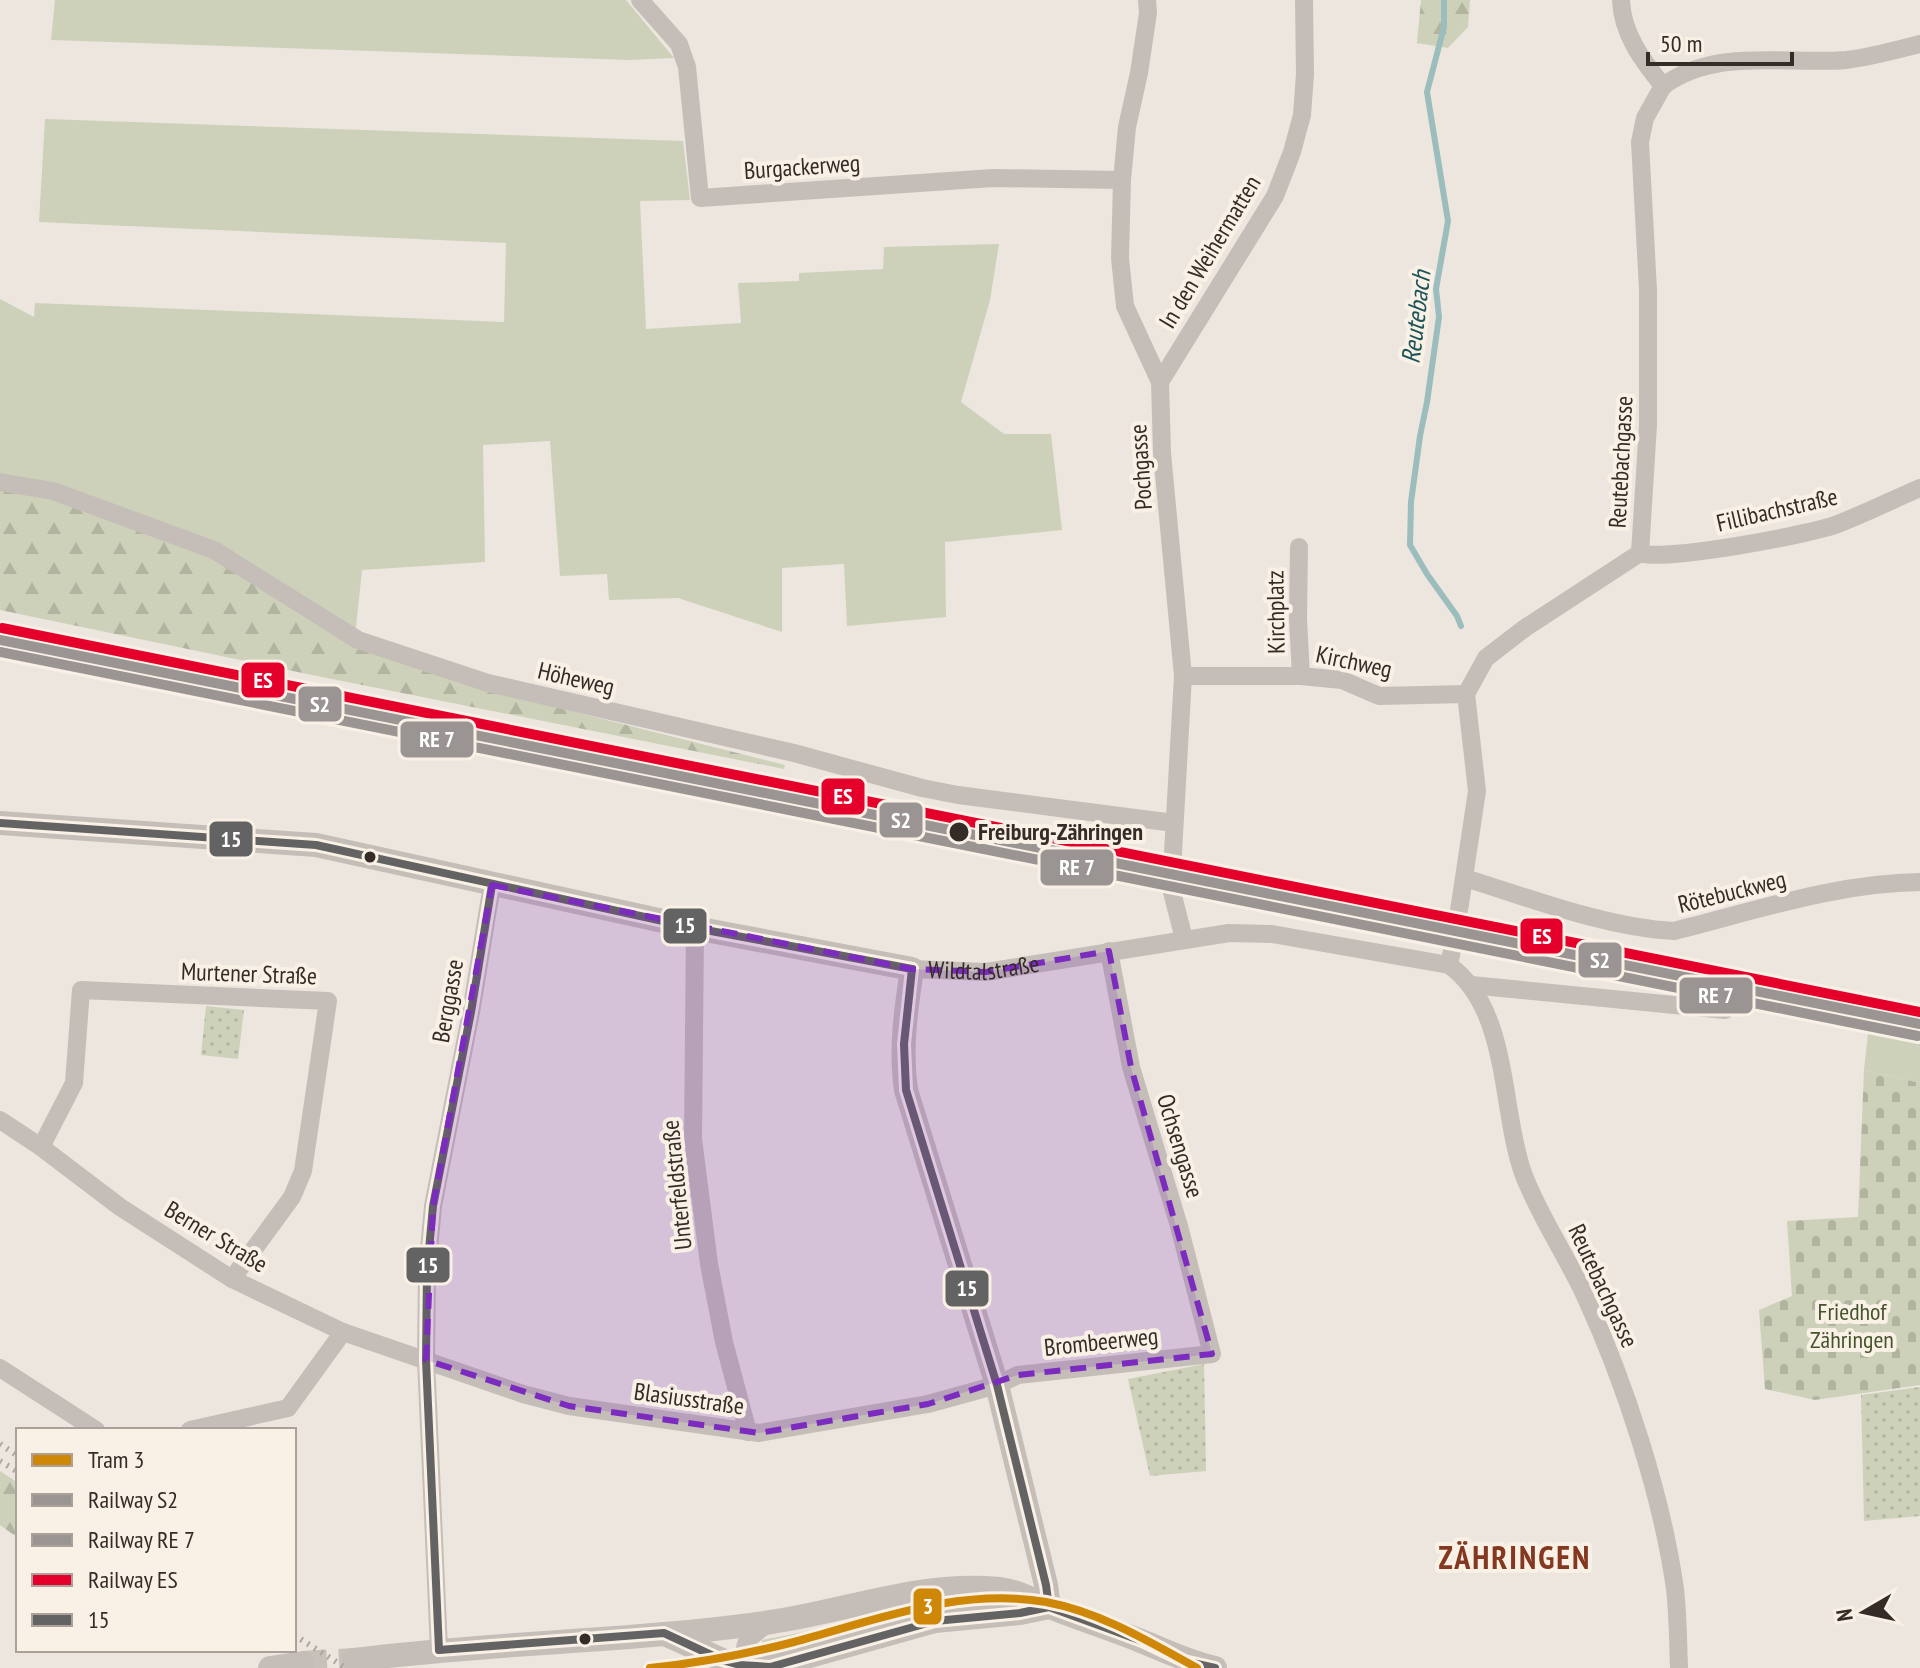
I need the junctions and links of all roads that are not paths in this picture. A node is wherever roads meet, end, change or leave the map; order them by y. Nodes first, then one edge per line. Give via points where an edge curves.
1 (640, 0) edge
2 (1147, 0) edge
3 (1304, 0) edge
4 (1621, 0) edge
5 (1920, 44) edge
6 (1663, 86) junction
7 (1122, 180) junction
8 (1160, 382) junction
9 (0, 482) edge
10 (1920, 488) edge
11 (1299, 547) dead end
12 (1640, 553) junction
13 (1183, 676) junction
14 (1301, 676) junction
15 (1466, 694) junction
16 (0, 823) edge
17 (1174, 823) junction
18 (1465, 878) junction
19 (1920, 882) edge
20 (492, 885) junction
21 (1460, 904) tunnel mouth
22 (695, 928) junction
23 (1184, 939) junction
24 (1454, 940) tunnel mouth
25 (1109, 951) junction
26 (1449, 965) junction
27 (912, 969) junction
28 (1471, 985) junction
29 (1725, 1010) dead end
30 (0, 1120) edge
31 (41, 1147) junction
32 (232, 1279) junction
33 (343, 1332) junction
34 (1212, 1354) joint
35 (426, 1360) junction
36 (0, 1368) edge
37 (997, 1385) junction
38 (93, 1428) edge
39 (199, 1428) edge
40 (748, 1432) junction
41 (1049, 1607) junction
42 (770, 1622) junction
43 (664, 1633) junction
44 (439, 1650) junction
45 (354, 1660) dead end
46 (1176, 1661) edge
47 (303, 1663) dead end
48 (755, 1667) edge
49 (270, 1668) edge
50 (1215, 1668) edge
51 (1679, 1668) edge

1 - 7 street, Burgackerweg via 679,44 687,67 700,198 993,178
2 - 7 street, Pochgasse
3 - 8 street, In den Weihermatten via 1302,115 1292,152 1275,196
4 - 6 street via 1621,14 1639,56
5 - 6 street via 1849,60 1723,63 1679,74
6 - 12 street, Reutebachgasse via 1645,118 1640,142 1648,290 1648,425
7 - 8 street, Pochgasse via 1125,306
8 - 13 street, Pochgasse
9 - 17 street, Höheweg via 53,491 214,550 358,640 488,683 922,788
10 - 12 street, Fillibachstraße via 1832,526 1680,555
11 - 14 street, Kirchplatz
12 - 15 street, Reutebachgasse via 1486,658
13 - 14 street, Kirchweg
13 - 17 street, Pochgasse
14 - 15 street, Kirchweg via 1342,680 1379,696
15 - 18 street via 1477,791
16 - 20 street, Wildtalstraße via 316,845
17 - 23 street, Pochgasse via 1171,888
18 - 19 street, Rötebuckweg via 1566,909 1674,931 1850,887
18 - 21 street
20 - 22 street, Wildtalstraße
20 - 35 street, Berggasse via 433,1206
22 - 27 street, Wildtalstraße
22 - 40 street, Unterfeldstraße via 693,1139 709,1264
23 - 25 street, Wildtalstraße
23 - 26 street, Wildtalstraße via 1272,934
24 - 26 street
25 - 27 street, Wildtalstraße via 986,972
25 - 34 street, Ochsengasse via 1131,1067
26 - 28 street, Reutebachgasse
27 - 37 street via 904,1021 906,1090
28 - 29 street
28 - 51 street, Reutebachgasse via 1498,1049 1523,1173 1586,1297 1657,1502 1675,1590
30 - 31 street, Berner Straße
31 - 32 street, Berner Straße via 120,1207
31 - 32 street, Murtener Straße via 74,1083 81,990 328,1001 303,1171 292,1197
32 - 33 street, Berner Straße
33 - 35 street, Berner Straße
33 - 39 street via 288,1408
34 - 37 street, Brombeerweg via 1018,1375
35 - 40 street, Blasiusstraße via 569,1406
35 - 44 street, Berggasse
36 - 38 street
37 - 40 street, Blasiusstraße via 888,1413
37 - 41 street
41 - 42 street via 996,1589 930,1590
41 - 46 street
41 - 48 street via 935,1621 787,1663
42 - 43 street
42 - 48 street via 744,1648
43 - 44 street
43 - 48 street via 722,1660
44 - 45 street
46 - 50 street
47 - 49 street

